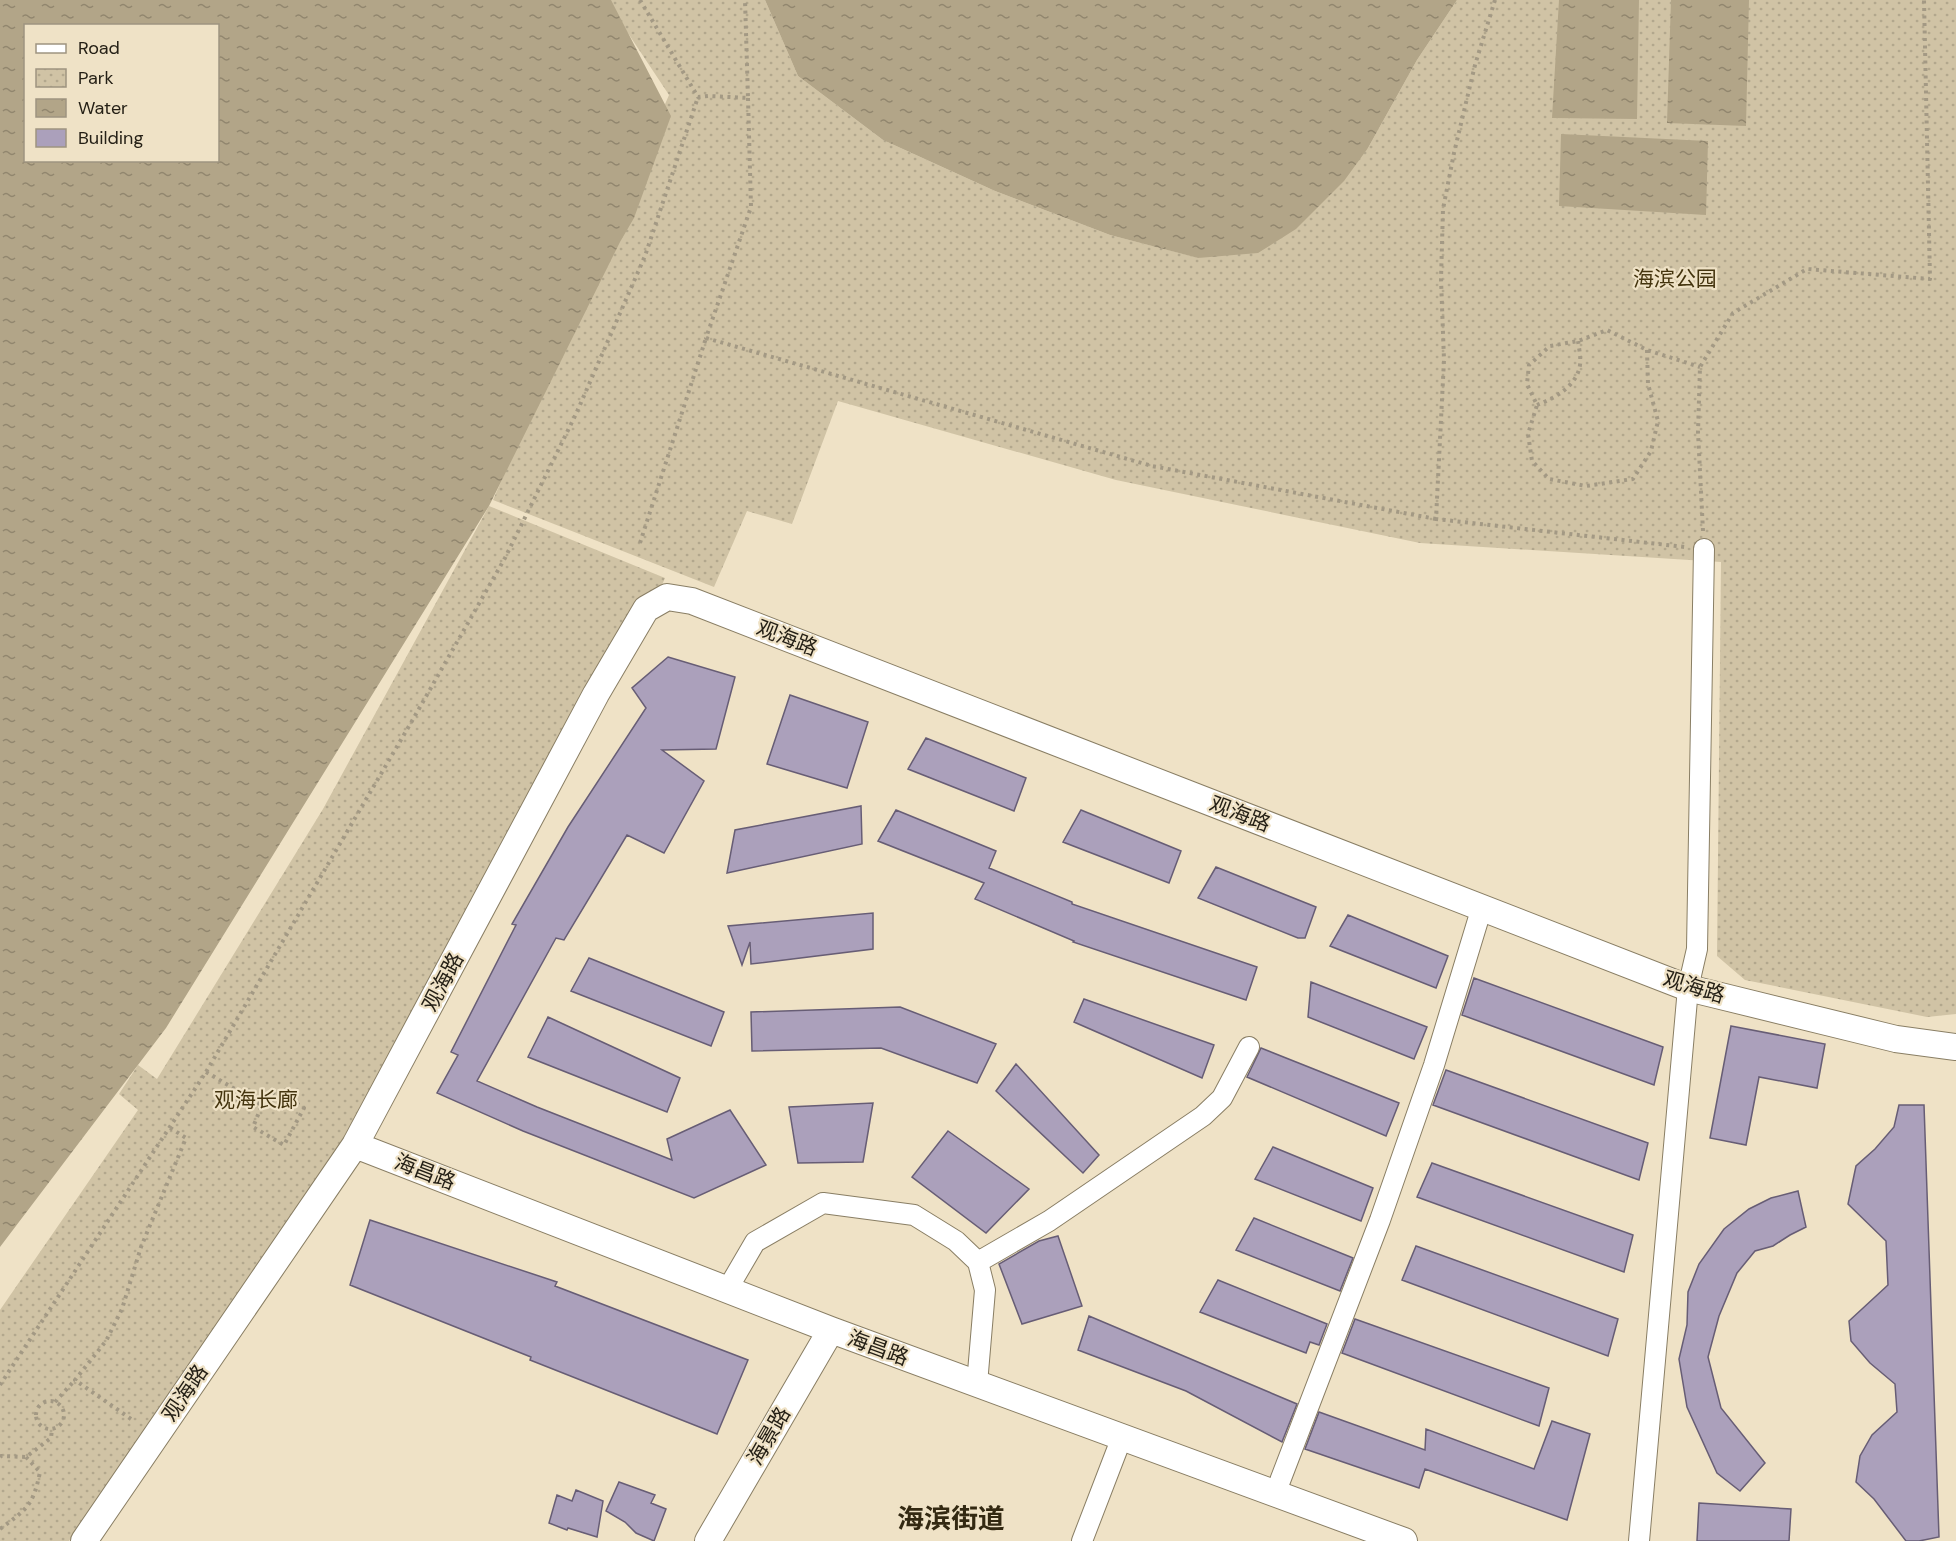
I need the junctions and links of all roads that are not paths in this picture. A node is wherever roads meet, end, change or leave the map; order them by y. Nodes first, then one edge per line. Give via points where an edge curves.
1 (1704, 549) road end
2 (1482, 908) junction
3 (1688, 988) junction
4 (1249, 1047) dead end
5 (1956, 1047) edge
6 (355, 1145) junction
7 (978, 1262) junction
8 (727, 1290) junction
9 (831, 1330) junction
10 (977, 1384) junction
11 (1122, 1437) junction
12 (1275, 1494) junction
13 (84, 1541) edge
14 (708, 1541) edge
15 (1082, 1541) edge
16 (1404, 1541) edge
17 (1638, 1541) edge

1 - 3 street via 1697,949
2 - 3 street, 观海路
2 - 6 street, 观海路 via 693,601 667,597 646,609 596,694
2 - 12 street via 1434,1065 1380,1221
3 - 5 street, 观海路 via 1896,1039
3 - 17 street
4 - 7 street via 1222,1098 1203,1116 1049,1221
6 - 8 street, 海昌路
6 - 13 street, 观海路
7 - 8 street via 956,1241 914,1215 823,1203 755,1242
7 - 10 street via 985,1290
8 - 9 street, 海昌路
9 - 10 street, 海昌路
9 - 14 street, 海景路
10 - 11 street, 海昌路
11 - 12 street, 海昌路
11 - 15 street
12 - 16 street, 海昌路

